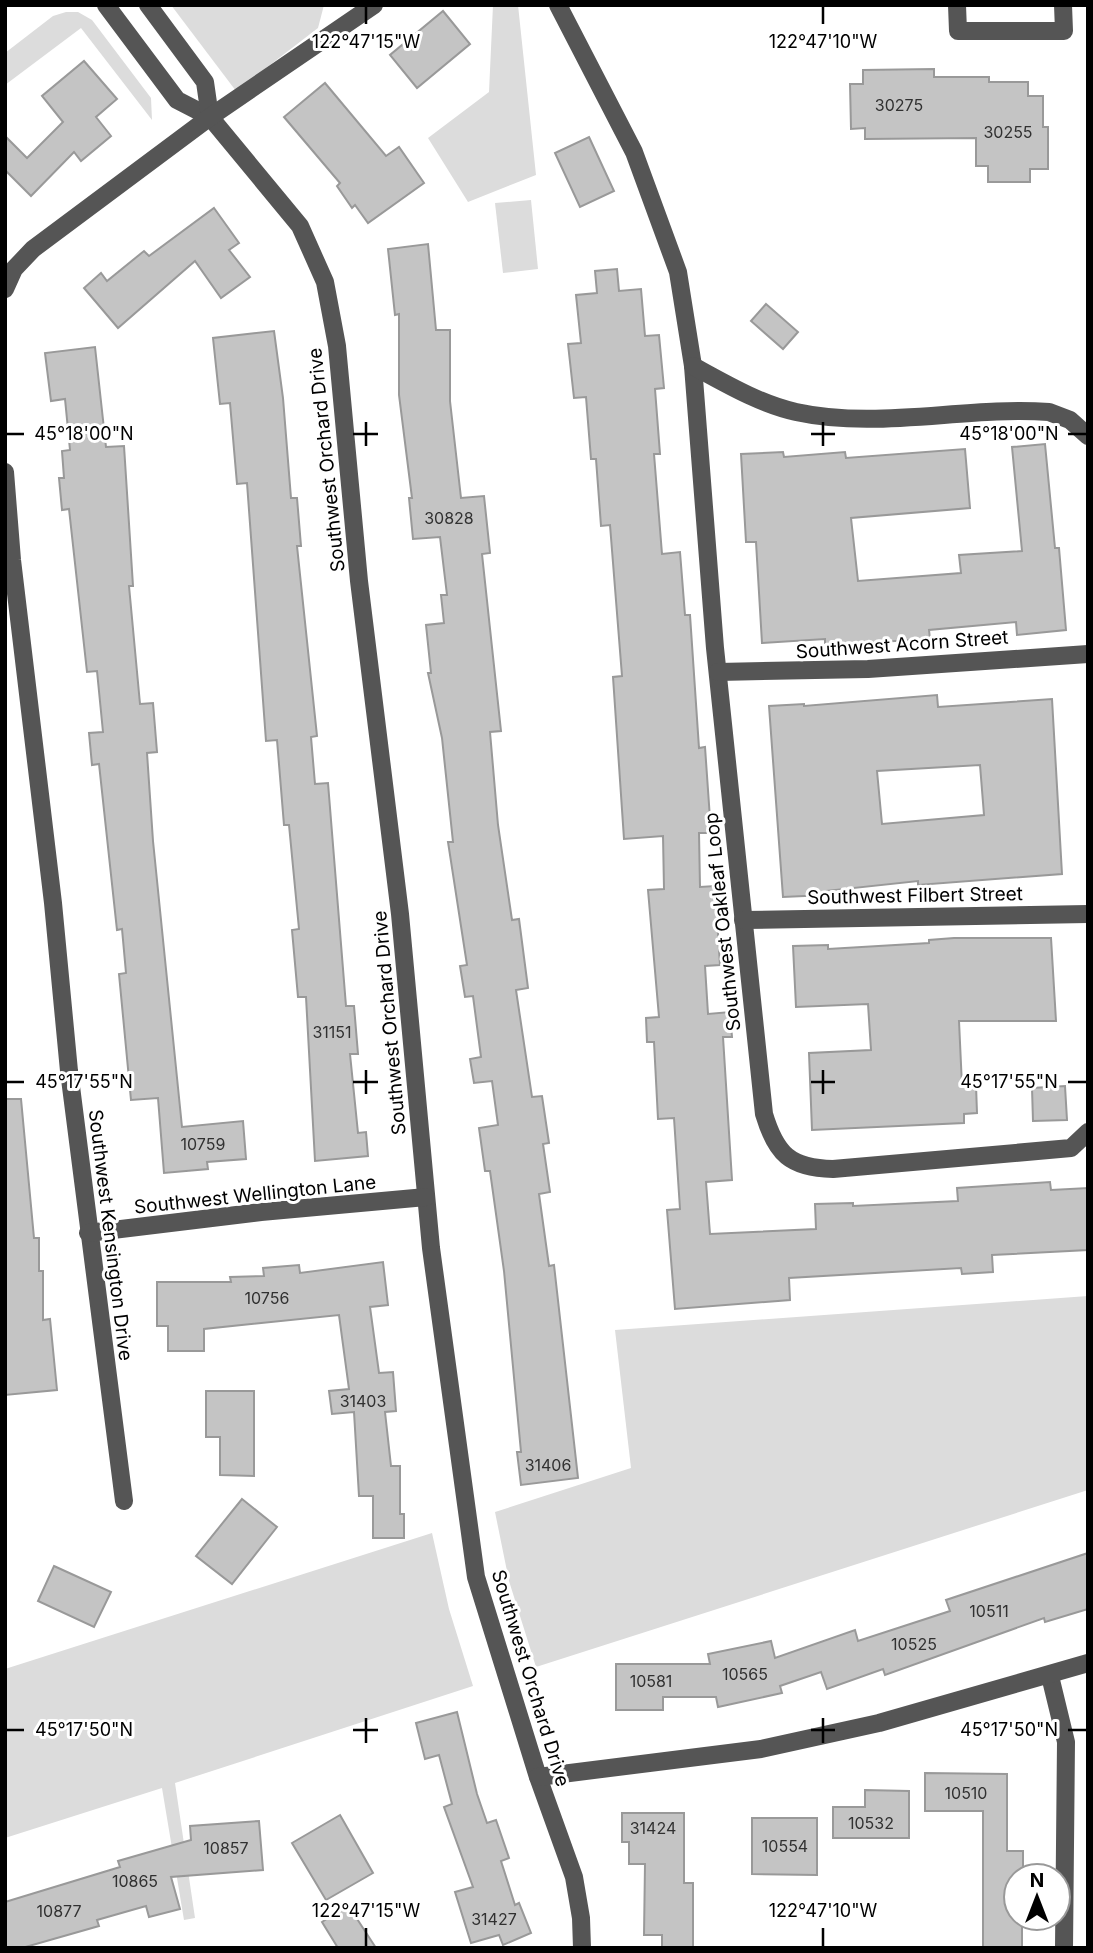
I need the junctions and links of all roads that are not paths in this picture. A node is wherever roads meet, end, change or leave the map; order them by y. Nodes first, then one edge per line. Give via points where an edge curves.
1 (106, 5) edge
2 (148, 5) edge
3 (374, 5) edge
4 (558, 5) edge
5 (957, 5) edge
6 (1063, 5) edge
7 (210, 117) junction
8 (5, 289) edge
9 (693, 366) junction
10 (1088, 436) edge
11 (5, 471) edge
12 (1088, 654) edge
13 (718, 672) junction
14 (1088, 914) edge
15 (743, 920) junction
16 (1088, 1132) edge
17 (426, 1197) junction
18 (88, 1233) junction
19 (124, 1501) dead end
20 (1088, 1663) edge
21 (1050, 1676) junction
22 (538, 1777) junction
23 (582, 1948) edge
24 (1064, 1948) edge

1 - 7 street, Southwest Orchard Drive via 177,100
2 - 7 street via 205,82
3 - 7 street
4 - 9 street, Southwest Oakleaf Loop via 634,152 657,209 678,271
5 - 6 street via 958,31 1064,31
7 - 8 street via 33,249 14,269
7 - 17 street, Southwest Orchard Drive via 300,226 324,282 337,346 359,581 400,914
9 - 10 street via 794,412 835,418 1049,412 1070,420
9 - 13 street, Southwest Oakleaf Loop
11 - 18 street, Southwest Kensington Drive
12 - 13 street, Southwest Acorn Street via 868,669
13 - 15 street, Southwest Oakleaf Loop
14 - 15 street, Southwest Filbert Street
15 - 16 street, Southwest Oakleaf Loop via 764,1114 772,1141 790,1159 811,1168 833,1170 1047,1151 1071,1148
17 - 18 street, Southwest Wellington Lane
17 - 22 street, Southwest Orchard Drive via 476,1577
18 - 19 street, Southwest Kensington Drive
20 - 21 street
21 - 22 street via 879,1723 761,1749
21 - 24 street via 1066,1742
22 - 23 street, Southwest Orchard Drive via 573,1877 582,1918

